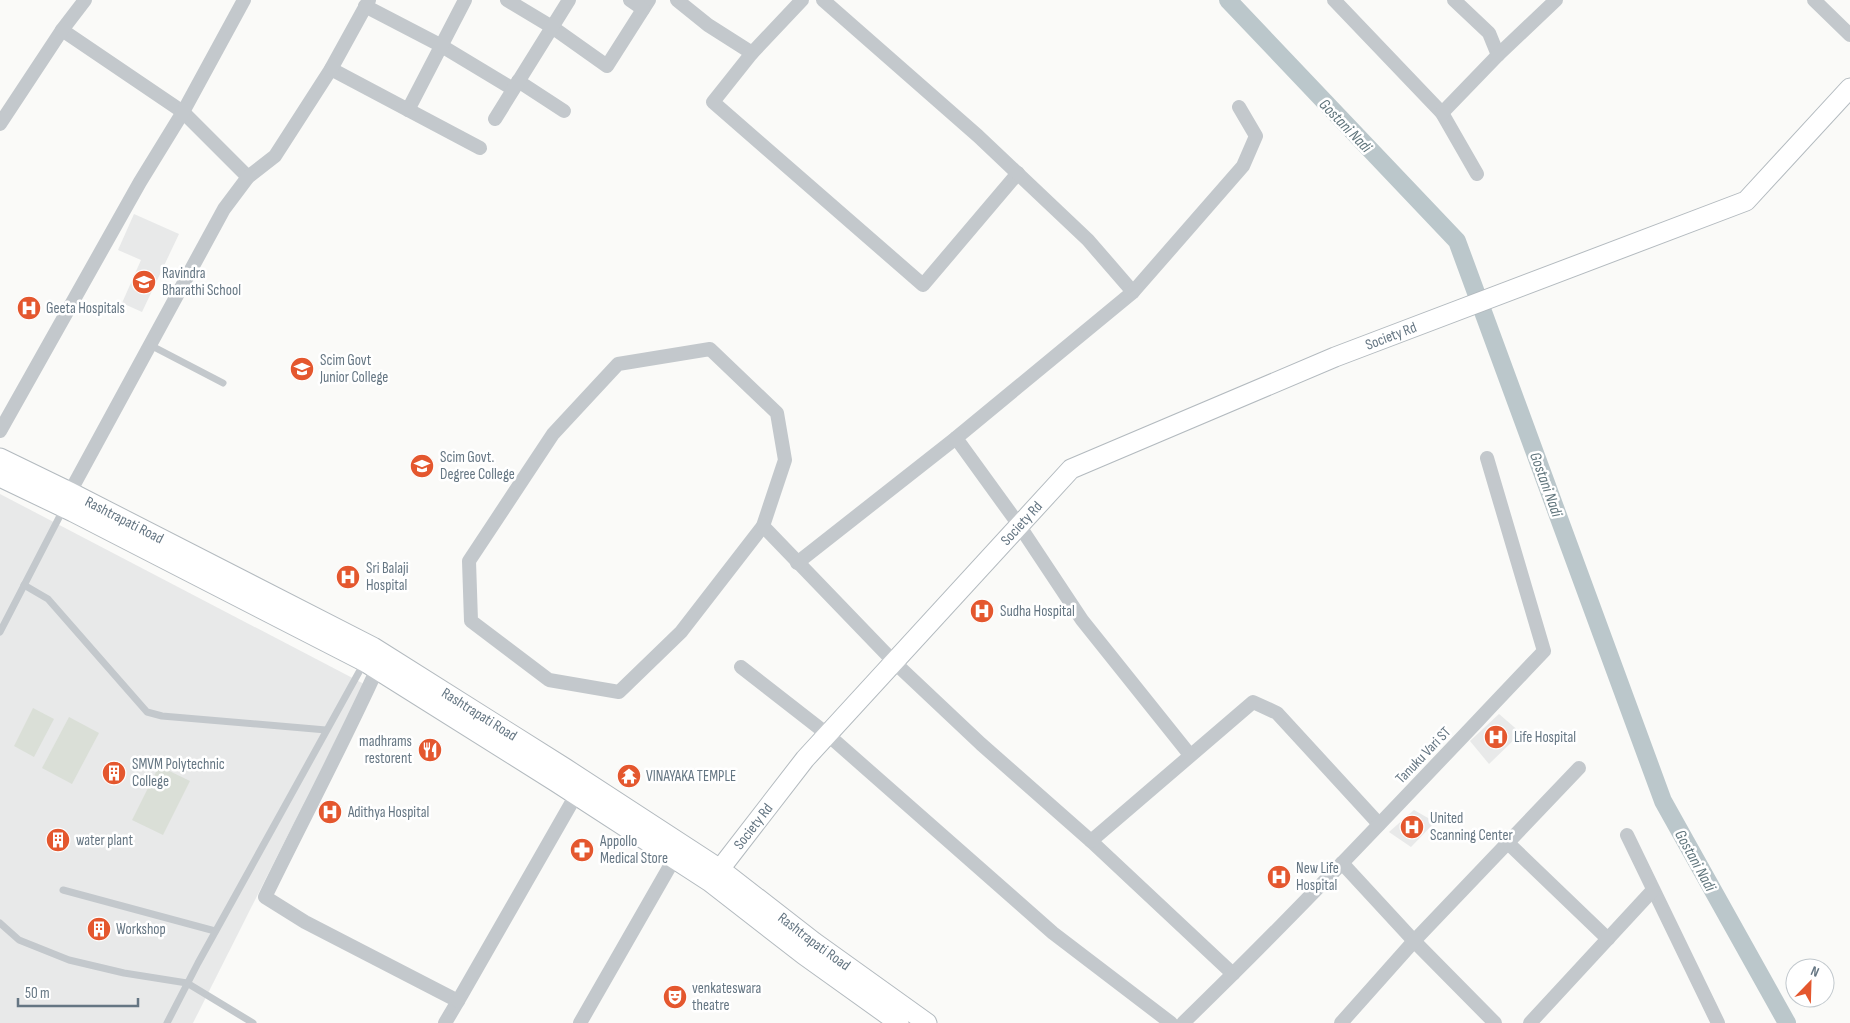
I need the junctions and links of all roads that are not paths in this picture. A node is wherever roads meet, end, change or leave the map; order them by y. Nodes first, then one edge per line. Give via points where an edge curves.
1 (84, 0) edge
2 (244, 0) edge
3 (465, 0) edge
4 (507, 0) edge
5 (570, 0) edge
6 (630, 0) edge
7 (677, 0) edge
8 (802, 0) edge
9 (822, 0) edge
10 (1334, 0) edge
11 (1454, 0) edge
12 (1556, 0) edge
13 (1814, 0) edge
14 (367, 3) edge
15 (646, 4) edge
16 (552, 27) junction
17 (62, 30) junction
18 (1850, 35) edge
19 (440, 45) junction
20 (752, 53) junction
21 (1498, 55) junction
22 (331, 69) junction
23 (515, 85) junction
24 (1850, 88) edge
25 (1239, 107) dead end
26 (408, 110) junction
27 (564, 111) dead end
28 (183, 112) junction
29 (1442, 113) junction
30 (495, 118) dead end
31 (0, 124) edge
32 (480, 148) dead end
33 (1018, 173) junction
34 (1477, 174) dead end
35 (248, 177) junction
36 (1133, 292) junction
37 (150, 345) junction
38 (223, 383) dead end
39 (0, 431) edge
40 (956, 438) junction
41 (0, 458) edge
42 (1487, 458) dead end
43 (0, 477) edge
44 (67, 500) junction
45 (1020, 525) junction
46 (763, 526) junction
47 (797, 563) junction
48 (24, 585) junction
49 (0, 632) edge
50 (372, 659) junction
51 (894, 662) junction
52 (741, 667) dead end
53 (326, 730) junction
54 (827, 734) junction
55 (1190, 755) junction
56 (1579, 768) dead end
57 (576, 795) junction
58 (1379, 824) junction
59 (1627, 835) dead end
60 (1091, 841) junction
61 (1508, 843) junction
62 (678, 852) junction
63 (1342, 863) junction
64 (720, 869) junction
65 (63, 890) dead end
66 (1653, 890) junction
67 (0, 924) edge
68 (215, 931) junction
69 (1608, 939) junction
70 (1414, 941) junction
71 (1233, 974) junction
72 (187, 983) junction
73 (458, 1001) junction
74 (167, 1023) edge
75 (252, 1023) edge
76 (446, 1023) edge
77 (580, 1023) edge
78 (899, 1023) edge
79 (927, 1023) edge
80 (1172, 1023) edge
81 (1182, 1023) edge
82 (1341, 1023) edge
83 (1495, 1023) edge
84 (1530, 1023) edge
85 (1718, 1023) edge

1 - 17 street
2 - 28 street
3 - 19 street
4 - 16 street
5 - 16 street
6 - 15 street
7 - 20 street via 708,25
8 - 20 street
9 - 33 street
10 - 29 street
11 - 21 street via 1489,33
12 - 21 street
13 - 18 street
14 - 19 street
14 - 22 street
15 - 16 street via 607,66
16 - 23 street
17 - 28 street
17 - 31 street
19 - 23 street
19 - 26 street
20 - 33 street via 713,102 923,285
21 - 29 street
22 - 26 street
22 - 35 street via 274,156
23 - 27 street
23 - 30 street
24 - 45 street, Society Rd via 1746,201 1335,357 1071,469
25 - 36 street via 1256,136 1243,166
26 - 32 street
28 - 35 street
28 - 39 street
29 - 34 street
33 - 36 street via 1088,240
35 - 37 street via 224,209
36 - 40 street
37 - 38 lane
37 - 44 street
40 - 45 street
40 - 47 street
41 - 44 street, Rashtrapati Road
42 - 58 street, Tanuku Vari ST via 1544,651
43 - 44 street, Rashtrapati Road
44 - 48 lane
44 - 50 street, Rashtrapati Road
45 - 51 street, Society Rd
45 - 55 street via 1082,620
46 - 46 street via 785,460 777,413 710,349 618,364 553,434 469,561 471,622 549,680 619,692 681,632
46 - 47 street
47 - 51 street
48 - 49 lane
48 - 53 lane via 48,599 147,712
50 - 53 lane
50 - 57 street, Rashtrapati Road
50 - 62 street, Rashtrapati Road via 565,768
50 - 73 street via 348,734 266,897 305,922
51 - 54 street, Society Rd
51 - 60 street
52 - 54 street
53 - 68 lane
54 - 64 street, Society Rd
54 - 80 street via 1053,933
55 - 58 street via 1253,702 1277,713
55 - 60 street
56 - 61 street
57 - 62 street, Rashtrapati Road
57 - 73 street
58 - 63 street, Tanuku Vari ST
59 - 66 street
60 - 71 street
61 - 69 street
61 - 70 street
62 - 64 street, Rashtrapati Road
62 - 77 street
62 - 78 street, Rashtrapati Road via 710,882 804,955
63 - 70 street
63 - 71 street, Tanuku Vari ST
64 - 79 street, Rashtrapati Road
65 - 68 lane
66 - 69 street
66 - 85 street
67 - 72 lane via 19,940 69,960 124,974
68 - 72 lane
69 - 84 street
70 - 82 street
70 - 83 street
71 - 81 street, Tanuku Vari ST
72 - 74 lane
72 - 75 lane
73 - 76 street

